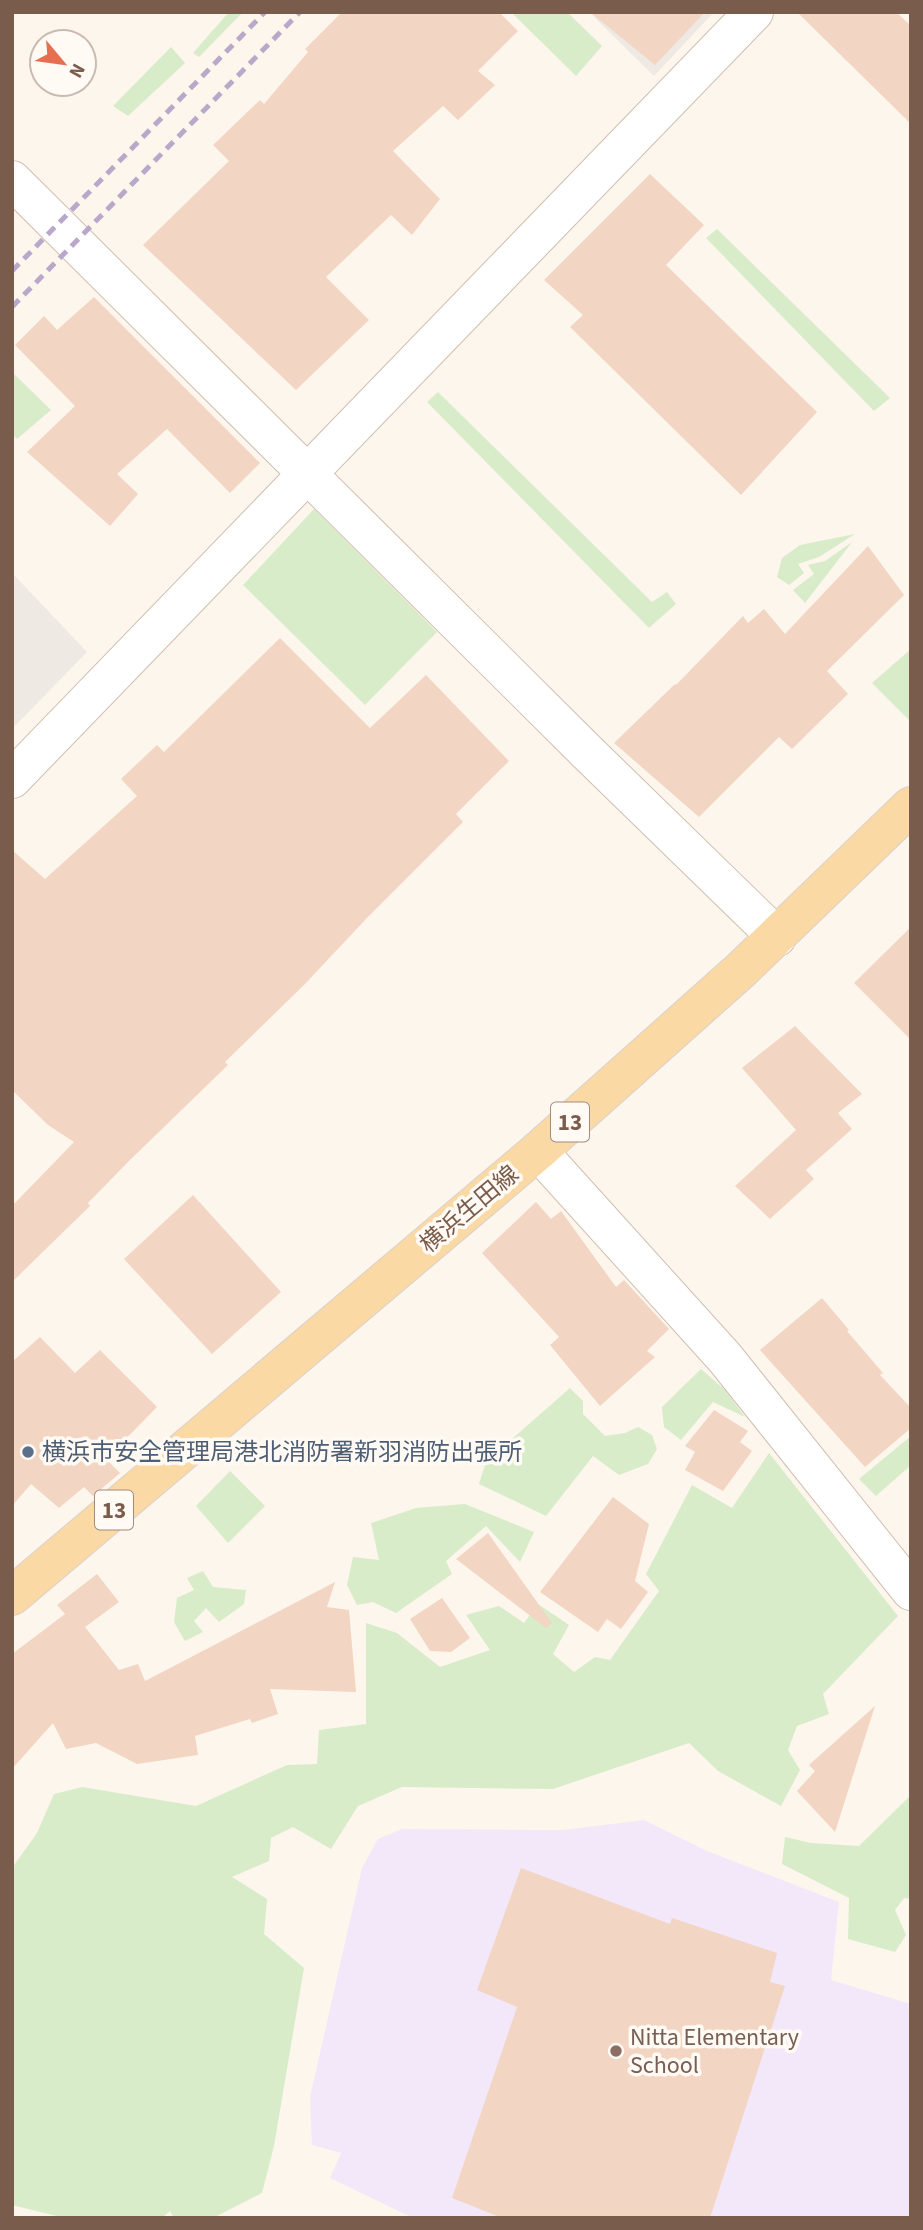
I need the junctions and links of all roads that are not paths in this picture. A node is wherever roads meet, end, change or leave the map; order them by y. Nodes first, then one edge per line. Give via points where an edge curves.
1 (754, 12) edge
2 (12, 180) edge
3 (307, 473) junction
4 (12, 779) edge
5 (911, 807) edge
6 (777, 937) junction
7 (538, 1151) junction
8 (911, 1591) edge
9 (12, 1596) edge

1 - 3 street
2 - 3 street
3 - 4 street
3 - 6 street
5 - 6 main road, 横浜生田線 / 13
6 - 7 main road, 横浜生田線 / 13
7 - 8 street via 725,1358
7 - 9 main road, 横浜生田線 / 13

